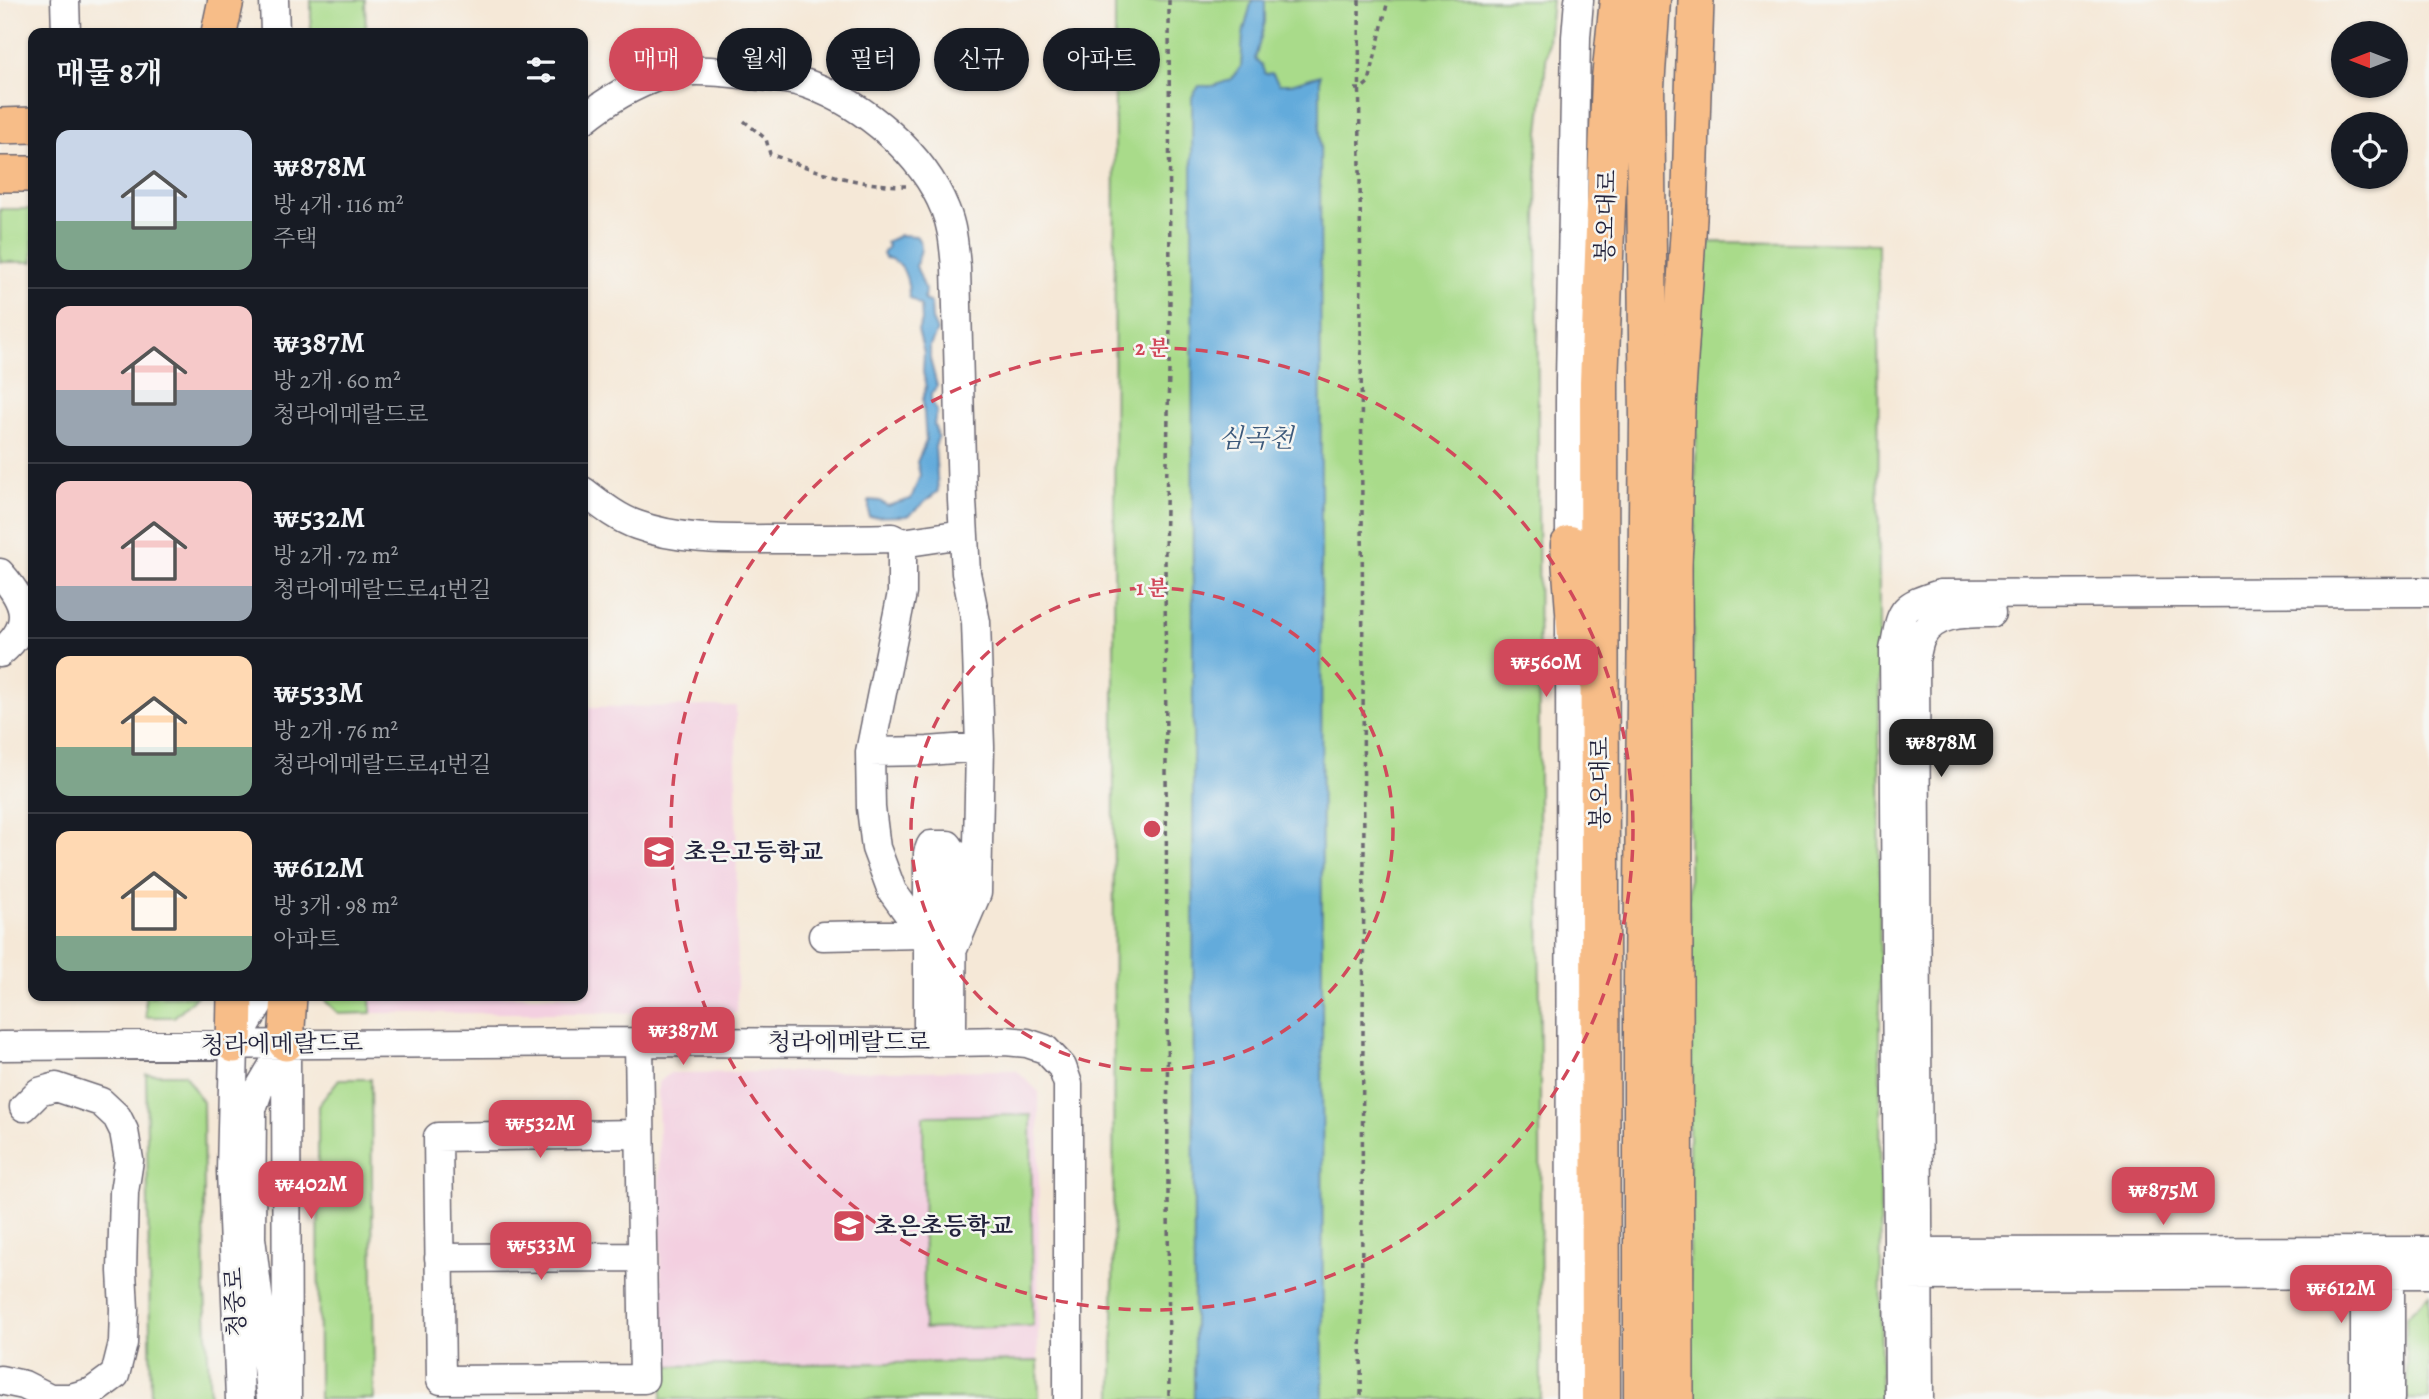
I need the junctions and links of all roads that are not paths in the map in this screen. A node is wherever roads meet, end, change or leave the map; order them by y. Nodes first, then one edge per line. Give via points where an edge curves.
1 (65, 0) edge
2 (227, 0) edge
3 (274, 0) edge
4 (1578, 0) edge
5 (1619, 0) edge
6 (1651, 0) edge
7 (1696, 0) edge
8 (66, 28) edge
9 (220, 28) edge
10 (229, 28) edge
11 (275, 28) edge
12 (588, 116) edge
13 (28, 125) edge
14 (0, 126) edge
15 (0, 174) edge
16 (28, 174) edge
17 (588, 495) edge
18 (963, 534) junction
19 (1674, 538) junction
20 (902, 543) junction
21 (1570, 545) junction
22 (0, 573) edge
23 (2429, 592) edge
24 (2429, 612) edge
25 (0, 653) edge
26 (980, 747) junction
27 (870, 752) junction
28 (823, 936) dead end
29 (935, 943) junction
30 (1601, 980) junction
31 (1643, 981) junction
32 (234, 1001) edge
33 (259, 1001) edge
34 (289, 1001) edge
35 (639, 1042) junction
36 (938, 1042) junction
37 (286, 1043) junction
38 (234, 1045) junction
39 (0, 1046) edge
40 (1601, 1076) junction
41 (1644, 1080) junction
42 (24, 1107) dead end
43 (640, 1134) junction
44 (2429, 1251) edge
45 (642, 1257) junction
46 (439, 1258) junction
47 (2378, 1262) junction
48 (1908, 1264) junction
49 (2429, 1273) edge
50 (0, 1380) edge
51 (240, 1399) edge
52 (271, 1399) edge
53 (287, 1399) edge
54 (1069, 1399) edge
55 (1571, 1399) edge
56 (1579, 1399) edge
57 (1601, 1399) edge
58 (1643, 1399) edge
59 (1664, 1399) edge
60 (1676, 1399) edge
61 (1899, 1399) edge
62 (1919, 1399) edge
63 (2365, 1399) edge
64 (2390, 1399) edge

1 - 8 street
2 - 9 main road
2 - 10 street
3 - 11 street
4 - 21 street, 봉오대로
5 - 30 highway, 봉오대로 via 1611,79 1599,383
6 - 31 highway, 봉오대로 via 1645,87 1649,421
7 - 19 main road
12 - 18 street via 632,88 664,75 722,72 810,85 864,114 904,148 932,182 953,234
13 - 14 main road
15 - 16 main road
17 - 20 street via 620,518 658,531 706,537 892,538
18 - 20 street
18 - 26 street via 976,622
19 - 31 highway
19 - 60 main road
20 - 27 street via 902,593
21 - 30 highway
21 - 55 street, 봉오대로
22 - 25 street via 17,595 24,617 17,635
23 - 48 street via 1940,594 1913,603 1901,616 1894,650
24 - 48 street via 1955,613 1921,636 1915,660
26 - 27 street
26 - 29 street via 976,893
27 - 29 street via 876,848 892,891
28 - 29 street
29 - 36 street
30 - 40 highway, 봉오대로
31 - 41 highway, 봉오대로
32 - 38 main road, 청중로
33 - 38 street
34 - 37 main road, 청중로
35 - 36 street, 청라에메랄드로
35 - 37 street, 청라에메랄드로
35 - 43 street
36 - 54 street, 청라에메랄드로 via 1027,1043 1045,1049 1062,1066 1068,1084
37 - 38 street, 청라에메랄드로
37 - 52 street via 252,1109 251,1238
37 - 53 street, 청중로
38 - 39 street, 청라에메랄드로
38 - 51 street, 청중로 via 231,1171
40 - 56 highway
40 - 57 highway, 봉오대로
41 - 58 highway, 봉오대로
41 - 59 highway
42 - 50 street via 39,1091 56,1087 100,1102 117,1117 124,1131 129,1160 124,1192 122,1343 115,1375 92,1392 50,1398
43 - 45 street
43 - 46 street via 438,1137
44 - 47 street
45 - 46 street
45 - 46 street via 644,1379 496,1380 441,1380
47 - 48 street
47 - 49 street
47 - 63 street
47 - 64 street
48 - 61 street
48 - 62 street

